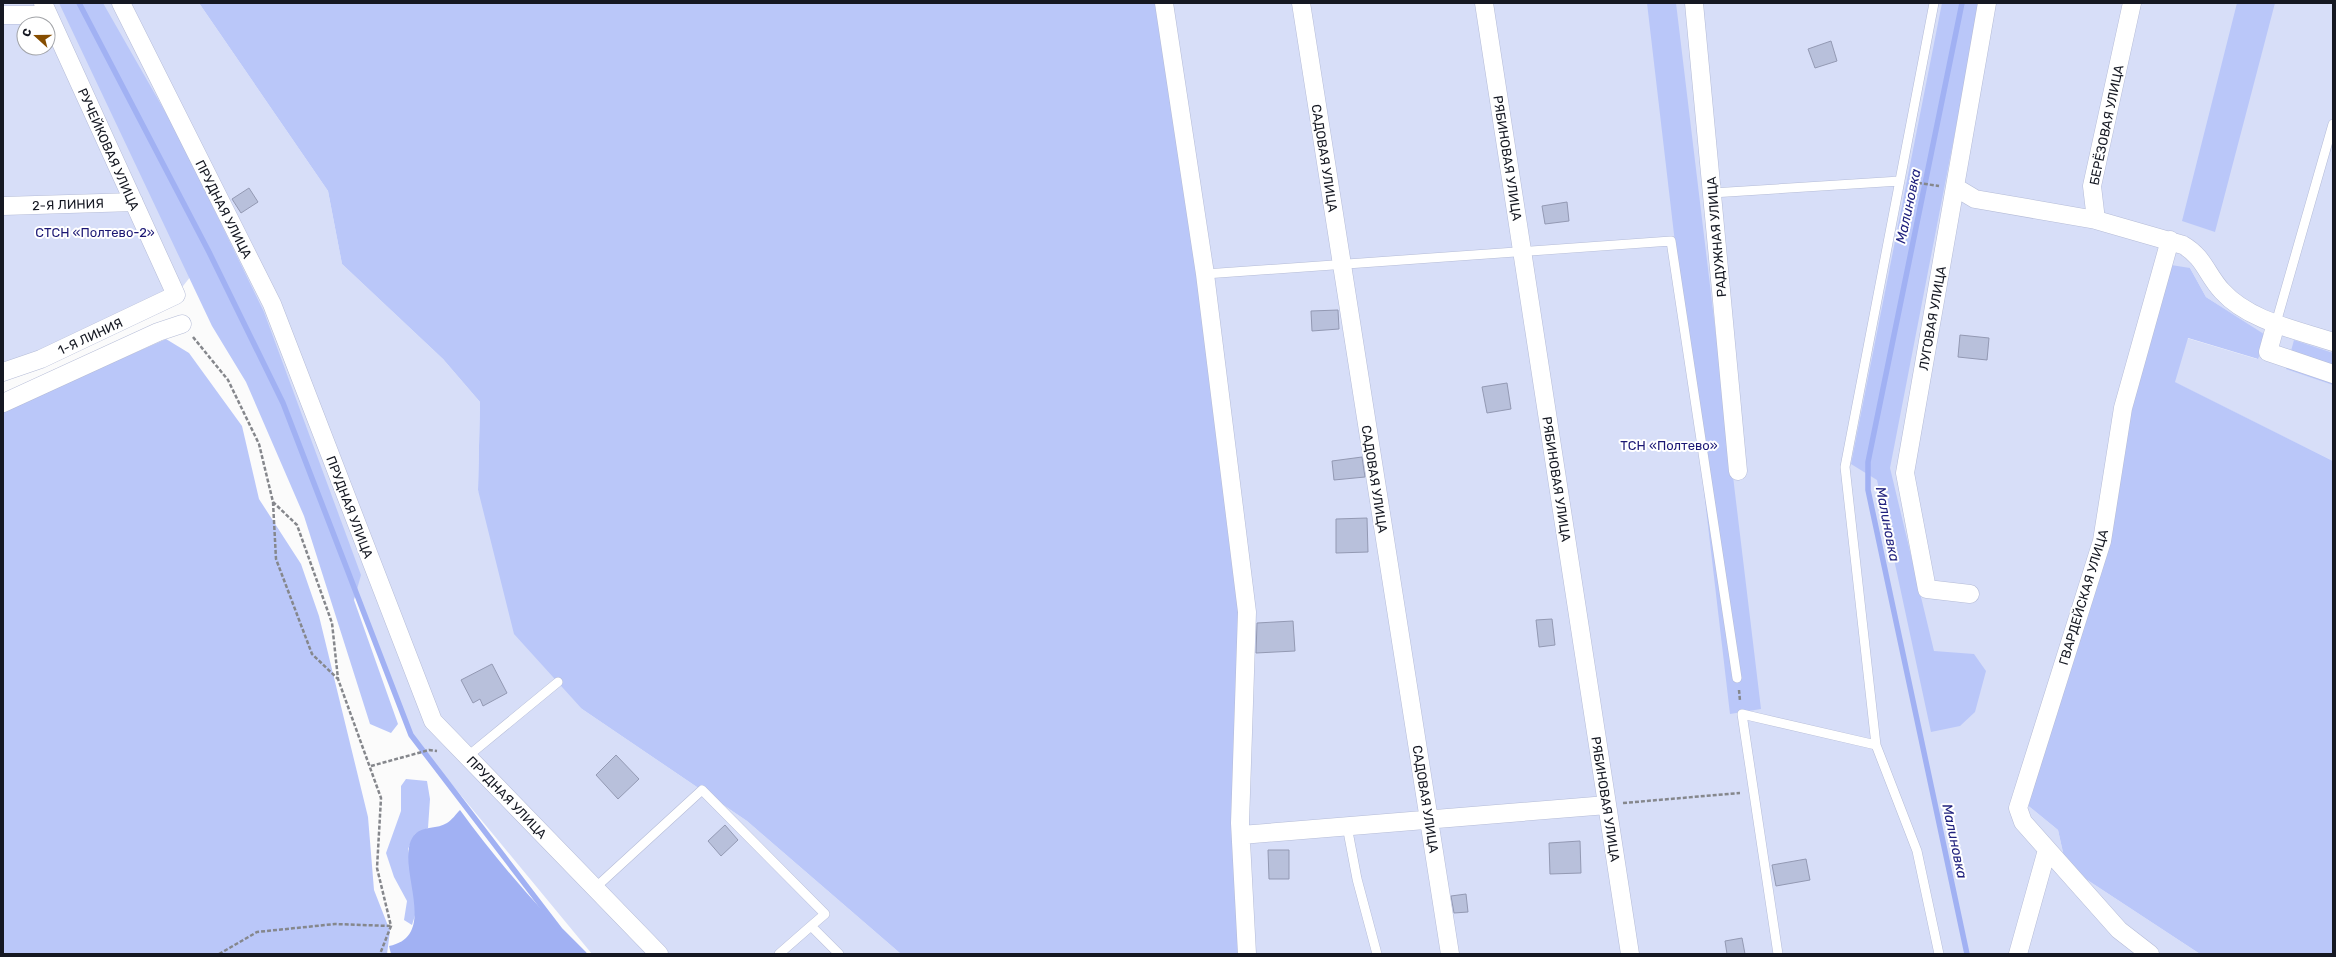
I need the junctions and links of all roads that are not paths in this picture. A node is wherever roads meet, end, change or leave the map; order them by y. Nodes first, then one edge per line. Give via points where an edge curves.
1 (121, 3) edge
2 (1164, 3) edge
3 (1300, 3) edge
4 (1484, 3) edge
5 (1694, 3) edge
6 (1934, 3) edge
7 (1987, 3) edge
8 (2132, 3) edge
9 (46, 9) edge
10 (3, 15) edge
11 (2333, 124) edge
12 (1900, 181) junction
13 (1955, 187) junction
14 (1712, 193) junction
15 (134, 202) junction
16 (3, 206) edge
17 (2096, 220) junction
18 (2170, 240) junction
19 (1522, 252) junction
20 (1342, 265) junction
21 (1205, 274) junction
22 (176, 295) joint
23 (2276, 323) junction
24 (182, 324) road end
25 (2333, 342) edge
26 (3, 372) edge
27 (2333, 374) edge
28 (3, 403) edge
29 (1738, 471) dead end
30 (1970, 594) dead end
31 (1737, 678) road end
32 (558, 682) dead end
33 (1876, 745) junction
34 (468, 756) junction
35 (1607, 805) junction
36 (1429, 818) junction
37 (1347, 826) junction
38 (1241, 835) junction
39 (2047, 850) junction
40 (595, 888) junction
41 (811, 926) junction
42 (659, 954) edge
43 (779, 954) edge
44 (839, 954) edge
45 (1247, 954) edge
46 (1377, 954) edge
47 (1450, 954) edge
48 (1630, 954) edge
49 (1778, 954) edge
50 (1939, 954) edge
51 (2018, 954) edge
52 (2150, 954) edge

1 - 34 street, ПРУДНАЯ УЛИЦА via 272,304 433,721
2 - 21 street
3 - 20 street, САДОВАЯ УЛИЦА
4 - 19 street, РЯБИНОВАЯ УЛИЦА
5 - 14 street, РАДУЖНАЯ УЛИЦА
6 - 12 lane
7 - 13 street, ЛУГОВАЯ УЛИЦА
8 - 17 street, БЕРЁЗОВАЯ УЛИЦА via 2092,186
9 - 10 street
9 - 15 street, РУЧЕЙКОВАЯ УЛИЦА
11 - 23 lane
12 - 14 lane
12 - 33 lane via 1845,468
13 - 17 street via 1975,199
13 - 30 street, ЛУГОВАЯ УЛИЦА via 1905,473 1927,589
14 - 29 street, РАДУЖНАЯ УЛИЦА
15 - 16 street, 2-Я ЛИНИЯ
15 - 22 street, РУЧЕЙКОВАЯ УЛИЦА
17 - 18 street
18 - 23 street via 2195,252 2222,292 2237,304
18 - 39 street, ГВАРДЕЙСКАЯ УЛИЦА via 2123,408 2102,541 2018,808 2023,822
19 - 20 lane
19 - 31 lane via 1672,241
19 - 35 street, РЯБИНОВАЯ УЛИЦА
20 - 21 lane
20 - 36 street, САДОВАЯ УЛИЦА
21 - 38 street via 1247,612
22 - 26 street, 1-Я ЛИНИЯ via 41,359
23 - 25 street
23 - 27 street via 2268,352
24 - 28 street via 158,332
32 - 34 lane
33 - 49 lane via 1742,714
33 - 50 lane via 1917,851
34 - 40 street, ПРУДНАЯ УЛИЦА
35 - 36 street
35 - 48 street, РЯБИНОВАЯ УЛИЦА
36 - 37 street
36 - 47 street, САДОВАЯ УЛИЦА
37 - 38 street
37 - 46 lane via 1357,879
38 - 45 street
39 - 51 street
39 - 52 street, ГВАРДЕЙСКАЯ УЛИЦА via 2119,930
40 - 41 lane via 702,790 825,914
40 - 42 street, ПРУДНАЯ УЛИЦА
41 - 43 lane
41 - 44 lane

